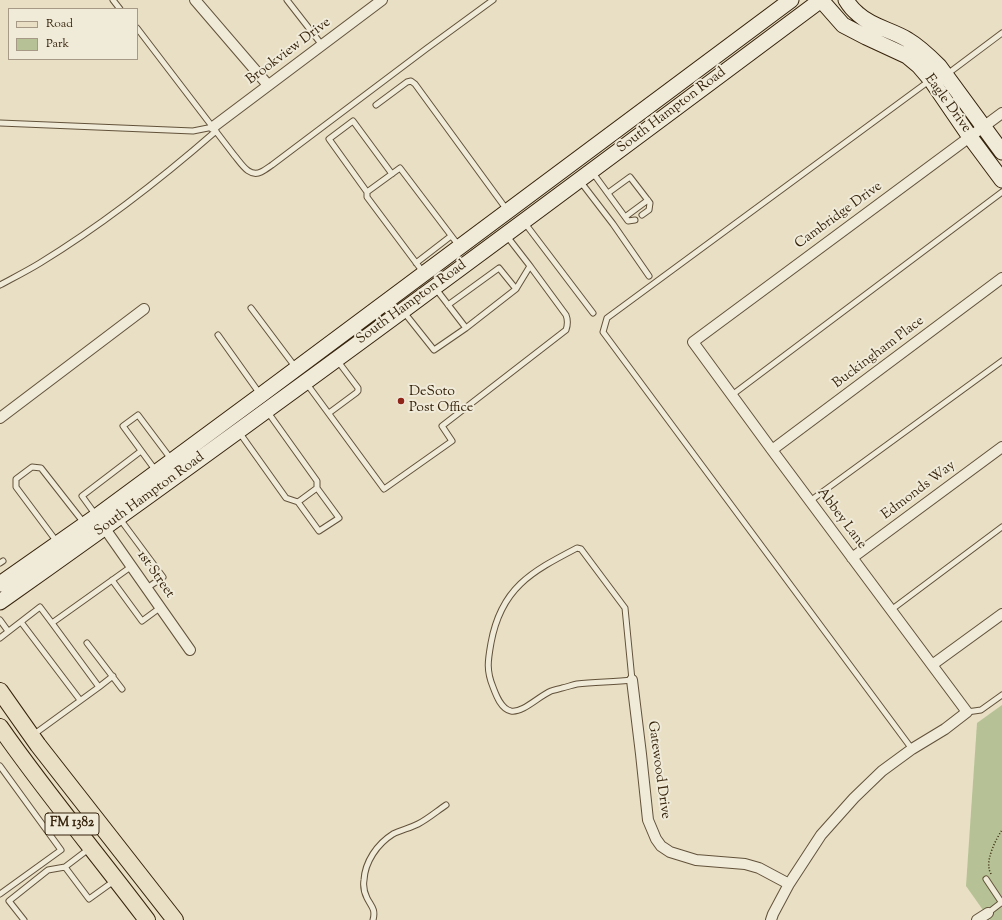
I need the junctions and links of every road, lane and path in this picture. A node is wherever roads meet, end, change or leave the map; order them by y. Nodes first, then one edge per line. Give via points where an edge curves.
1 (113, 0) edge
2 (195, 0) edge
3 (287, 0) edge
4 (382, 0) edge
5 (493, 0) edge
6 (791, 0) edge
7 (821, 0) edge
8 (846, 0) edge
9 (371, 3) edge
10 (119, 8) edge
11 (138, 29) edge
12 (1002, 33) edge
13 (322, 45) junction
14 (938, 77) junction
15 (268, 85) junction
16 (658, 98) junction
17 (376, 105) dead end
18 (670, 113) junction
19 (1002, 113) edge
20 (0, 123) edge
21 (984, 127) junction
22 (214, 129) junction
23 (970, 137) junction
24 (1002, 152) edge
25 (592, 171) junction
26 (392, 174) junction
27 (579, 180) junction
28 (1002, 180) edge
29 (367, 192) junction
30 (1002, 192) edge
31 (608, 193) junction
32 (648, 200) junction
33 (508, 211) junction
34 (642, 215) dead end
35 (625, 218) junction
36 (495, 220) junction
37 (635, 220) dead end
38 (524, 221) junction
39 (505, 234) junction
40 (455, 242) junction
41 (530, 266) junction
42 (420, 268) junction
43 (649, 276) dead end
44 (1002, 278) edge
45 (0, 285) edge
46 (434, 287) junction
47 (516, 289) junction
48 (448, 305) junction
49 (251, 308) dead end
50 (144, 309) dead end
51 (403, 310) junction
52 (593, 314) dead end
53 (466, 328) junction
54 (218, 335) dead end
55 (693, 342) joint
56 (337, 359) junction
57 (1002, 361) edge
58 (296, 369) junction
59 (306, 382) junction
60 (261, 395) junction
61 (732, 395) junction
62 (266, 410) junction
63 (329, 413) junction
64 (0, 418) edge
65 (229, 418) junction
66 (238, 431) junction
67 (1002, 447) edge
68 (772, 450) junction
69 (141, 451) junction
70 (172, 460) junction
71 (157, 472) junction
72 (317, 488) junction
73 (810, 501) junction
74 (298, 502) junction
75 (120, 517) junction
76 (95, 523) junction
77 (1002, 527) edge
78 (58, 543) junction
79 (852, 558) junction
80 (132, 566) junction
81 (112, 580) junction
82 (0, 584) edge
83 (147, 588) junction
84 (0, 602) edge
85 (161, 607) junction
86 (891, 610) junction
87 (1002, 614) edge
88 (0, 620) edge
89 (21, 622) junction
90 (52, 623) junction
91 (8, 631) junction
92 (0, 638) edge
93 (87, 642) dead end
94 (190, 650) dead end
95 (932, 665) junction
96 (113, 676) junction
97 (632, 680) junction
98 (99, 687) junction
99 (122, 689) dead end
100 (0, 691) edge
101 (1002, 695) edge
102 (80, 700) junction
103 (967, 712) junction
104 (1, 731) edge
105 (32, 736) junction
106 (912, 749) junction
107 (0, 766) edge
108 (446, 805) dead end
109 (67, 817) junction
110 (1002, 830) edge
111 (48, 832) junction
112 (91, 847) junction
113 (65, 867) junction
114 (991, 874) dead end
115 (986, 879) dead end
116 (116, 880) junction
117 (789, 884) junction
118 (0, 894) edge
119 (1002, 903) edge
120 (988, 912) joint
121 (24, 920) edge
122 (147, 920) edge
123 (175, 920) edge
124 (373, 920) edge
125 (771, 920) edge
126 (977, 920) edge

1 - 10 lane
2 - 15 street
3 - 13 lane
4 - 9 street, Brookview Drive
5 - 22 lane via 257,174 249,171
6 - 16 main road, South Hampton Road
7 - 14 main road, Eagle Drive via 843,25 907,56
7 - 18 main road, South Hampton Road
8 - 14 main road, Eagle Drive via 852,9 867,21 906,39 927,54 939,66
9 - 13 street, Brookview Drive
11 - 22 lane
12 - 14 lane
13 - 15 street, Brookview Drive
14 - 21 main road, Eagle Drive
14 - 23 main road, Eagle Drive
14 - 106 lane via 607,318 603,332
15 - 22 street, Brookview Drive
16 - 18 main road
16 - 33 main road, South Hampton Road
17 - 33 lane via 407,82 415,84
18 - 25 main road, South Hampton Road
19 - 21 street, Cambridge Drive
20 - 22 lane via 193,131
21 - 23 street, Cambridge Drive
21 - 24 main road, Eagle Drive
22 - 45 lane via 181,162 108,218 40,263
23 - 28 main road, Eagle Drive
23 - 55 street, Cambridge Drive
25 - 27 main road, South Hampton Road
25 - 31 lane
26 - 29 lane
26 - 29 lane via 353,121 329,138
26 - 40 lane via 400,168
27 - 38 main road, South Hampton Road
27 - 43 lane
29 - 42 lane via 367,197
30 - 61 lane
31 - 32 lane via 630,176
31 - 35 lane
32 - 34 lane via 649,210
32 - 35 lane
33 - 36 main road, South Hampton Road
35 - 37 lane via 628,221
36 - 39 main road
36 - 40 main road, South Hampton Road
38 - 39 main road, South Hampton Road
38 - 52 lane
39 - 41 lane
39 - 46 main road, South Hampton Road
40 - 42 main road, South Hampton Road
41 - 47 lane
41 - 63 lane via 566,315 566,330 442,426 452,441 384,489
42 - 46 main road
42 - 58 main road, South Hampton Road
44 - 68 street, Buckingham Place
46 - 48 lane
46 - 51 main road, South Hampton Road
47 - 48 lane via 499,268
47 - 53 lane
48 - 53 lane
49 - 58 lane
50 - 64 street
51 - 53 lane via 434,350
51 - 56 main road, South Hampton Road
54 - 60 lane
55 - 61 street, Abbey Lane
56 - 59 main road, South Hampton Road
56 - 63 lane via 358,391
57 - 73 lane
58 - 59 main road
58 - 60 main road, South Hampton Road
59 - 62 main road, South Hampton Road
59 - 63 lane
60 - 65 main road, South Hampton Road
61 - 68 street, Abbey Lane
62 - 66 main road, South Hampton Road
62 - 72 lane via 316,481
65 - 66 main road
65 - 70 main road, South Hampton Road
66 - 74 lane via 286,498
66 - 75 main road, South Hampton Road
67 - 79 street, Edmonds Way
68 - 73 street, Abbey Lane
69 - 70 lane via 123,426 138,415
69 - 71 lane
69 - 76 lane via 82,496
70 - 71 main road, South Hampton Road
71 - 76 main road, South Hampton Road
72 - 74 lane
72 - 74 lane via 339,518 319,531
73 - 79 street, Abbey Lane
75 - 76 main road, South Hampton Road
75 - 83 lane via 163,577
76 - 78 main road, South Hampton Road
76 - 78 lane via 42,468 32,467 16,479 16,487
76 - 80 street, 1st Street
76 - 84 main road, South Hampton Road
77 - 86 lane
78 - 82 main road, South Hampton Road
79 - 86 street, Abbey Lane
80 - 81 lane
80 - 83 street, 1st Street
81 - 85 lane via 142,621
81 - 90 lane
83 - 85 street, 1st Street
85 - 94 street, 1st Street
86 - 95 street, Abbey Lane
87 - 95 street
88 - 91 lane
89 - 90 lane via 40,607
89 - 91 lane
89 - 102 lane
90 - 98 lane
91 - 92 lane
93 - 96 lane
95 - 103 street, Abbey Lane
96 - 98 lane
96 - 99 lane
97 - 97 lane via 625,608 582,549 577,548 550,562 516,587 496,621 487,662 498,700 506,709 523,709 551,691 577,684
97 - 117 street, Gatewood Drive via 648,820 661,846 670,852 696,860 745,864 759,868
98 - 102 lane
100 - 105 main road, FM 1382
101 - 103 lane via 982,710
102 - 105 lane
103 - 106 street
104 - 109 main road, FM 1382
105 - 123 main road, FM 1382
106 - 117 street via 882,771 854,798 821,835
107 - 111 lane
108 - 124 lane via 417,825 393,834 371,857 365,870 364,888 373,907
109 - 111 lane
109 - 112 main road, FM 1382
110 - 114 path via 990,853 988,867
111 - 118 lane via 61,850
112 - 113 lane
112 - 116 main road, FM 1382
113 - 116 lane via 89,899
113 - 121 lane via 48,870 9,901
115 - 119 lane
116 - 122 main road, FM 1382
117 - 125 street
119 - 120 lane
120 - 126 street

